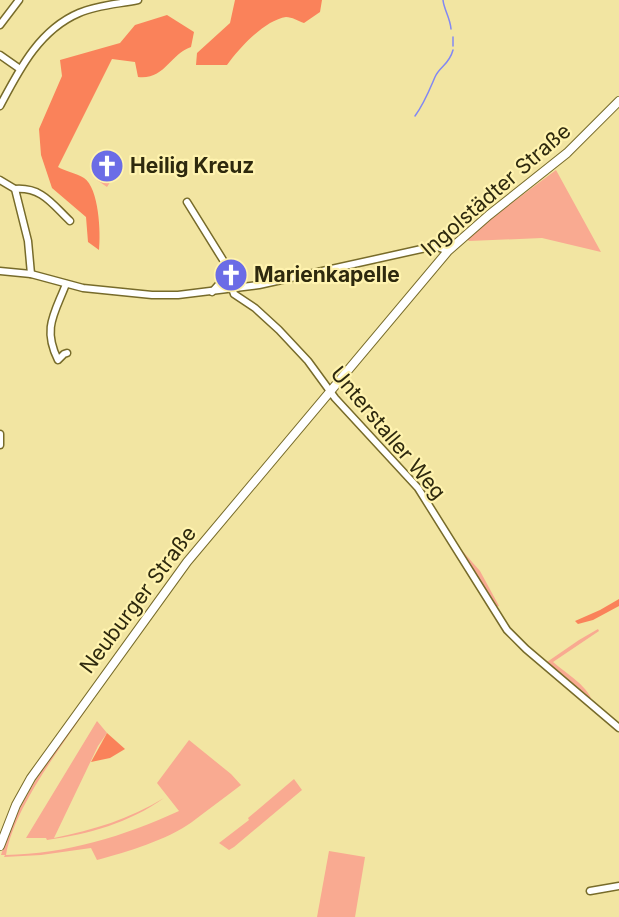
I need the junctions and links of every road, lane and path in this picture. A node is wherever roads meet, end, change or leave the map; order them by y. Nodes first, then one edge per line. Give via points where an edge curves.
1 (19, 0) edge
2 (138, 0) edge
3 (0, 25) edge
4 (0, 55) edge
5 (20, 69) junction
6 (619, 101) edge
7 (0, 106) edge
8 (0, 180) edge
9 (15, 189) junction
10 (187, 202) dead end
11 (70, 221) dead end
12 (448, 251) junction
13 (0, 271) edge
14 (31, 274) junction
15 (226, 281) junction
16 (66, 284) junction
17 (232, 290) junction
18 (212, 292) junction
19 (68, 353) dead end
20 (329, 391) junction
21 (0, 434) edge
22 (0, 445) edge
23 (619, 728) edge
24 (0, 846) edge
25 (619, 886) edge
26 (590, 891) dead end

1 - 3 street
2 - 5 street via 80,12 54,27
4 - 5 street
5 - 7 street
6 - 12 main road, Ingolstädter Straße via 567,153
8 - 9 street
9 - 11 street via 40,192
9 - 14 street
10 - 15 street, Unterstaller Weg via 226,266
12 - 17 street via 435,246
12 - 20 main road, Ingolstädter Straße
13 - 14 street
14 - 16 street
15 - 17 street, Unterstaller Weg
15 - 18 street
16 - 18 street via 161,295
16 - 19 street via 50,322 58,360
17 - 18 street
17 - 20 street, Unterstaller Weg via 279,330
20 - 23 street, Unterstaller Weg via 418,488 507,630
20 - 24 main road, Neuburger Straße via 187,562 81,706 31,778
21 - 22 street
25 - 26 street

